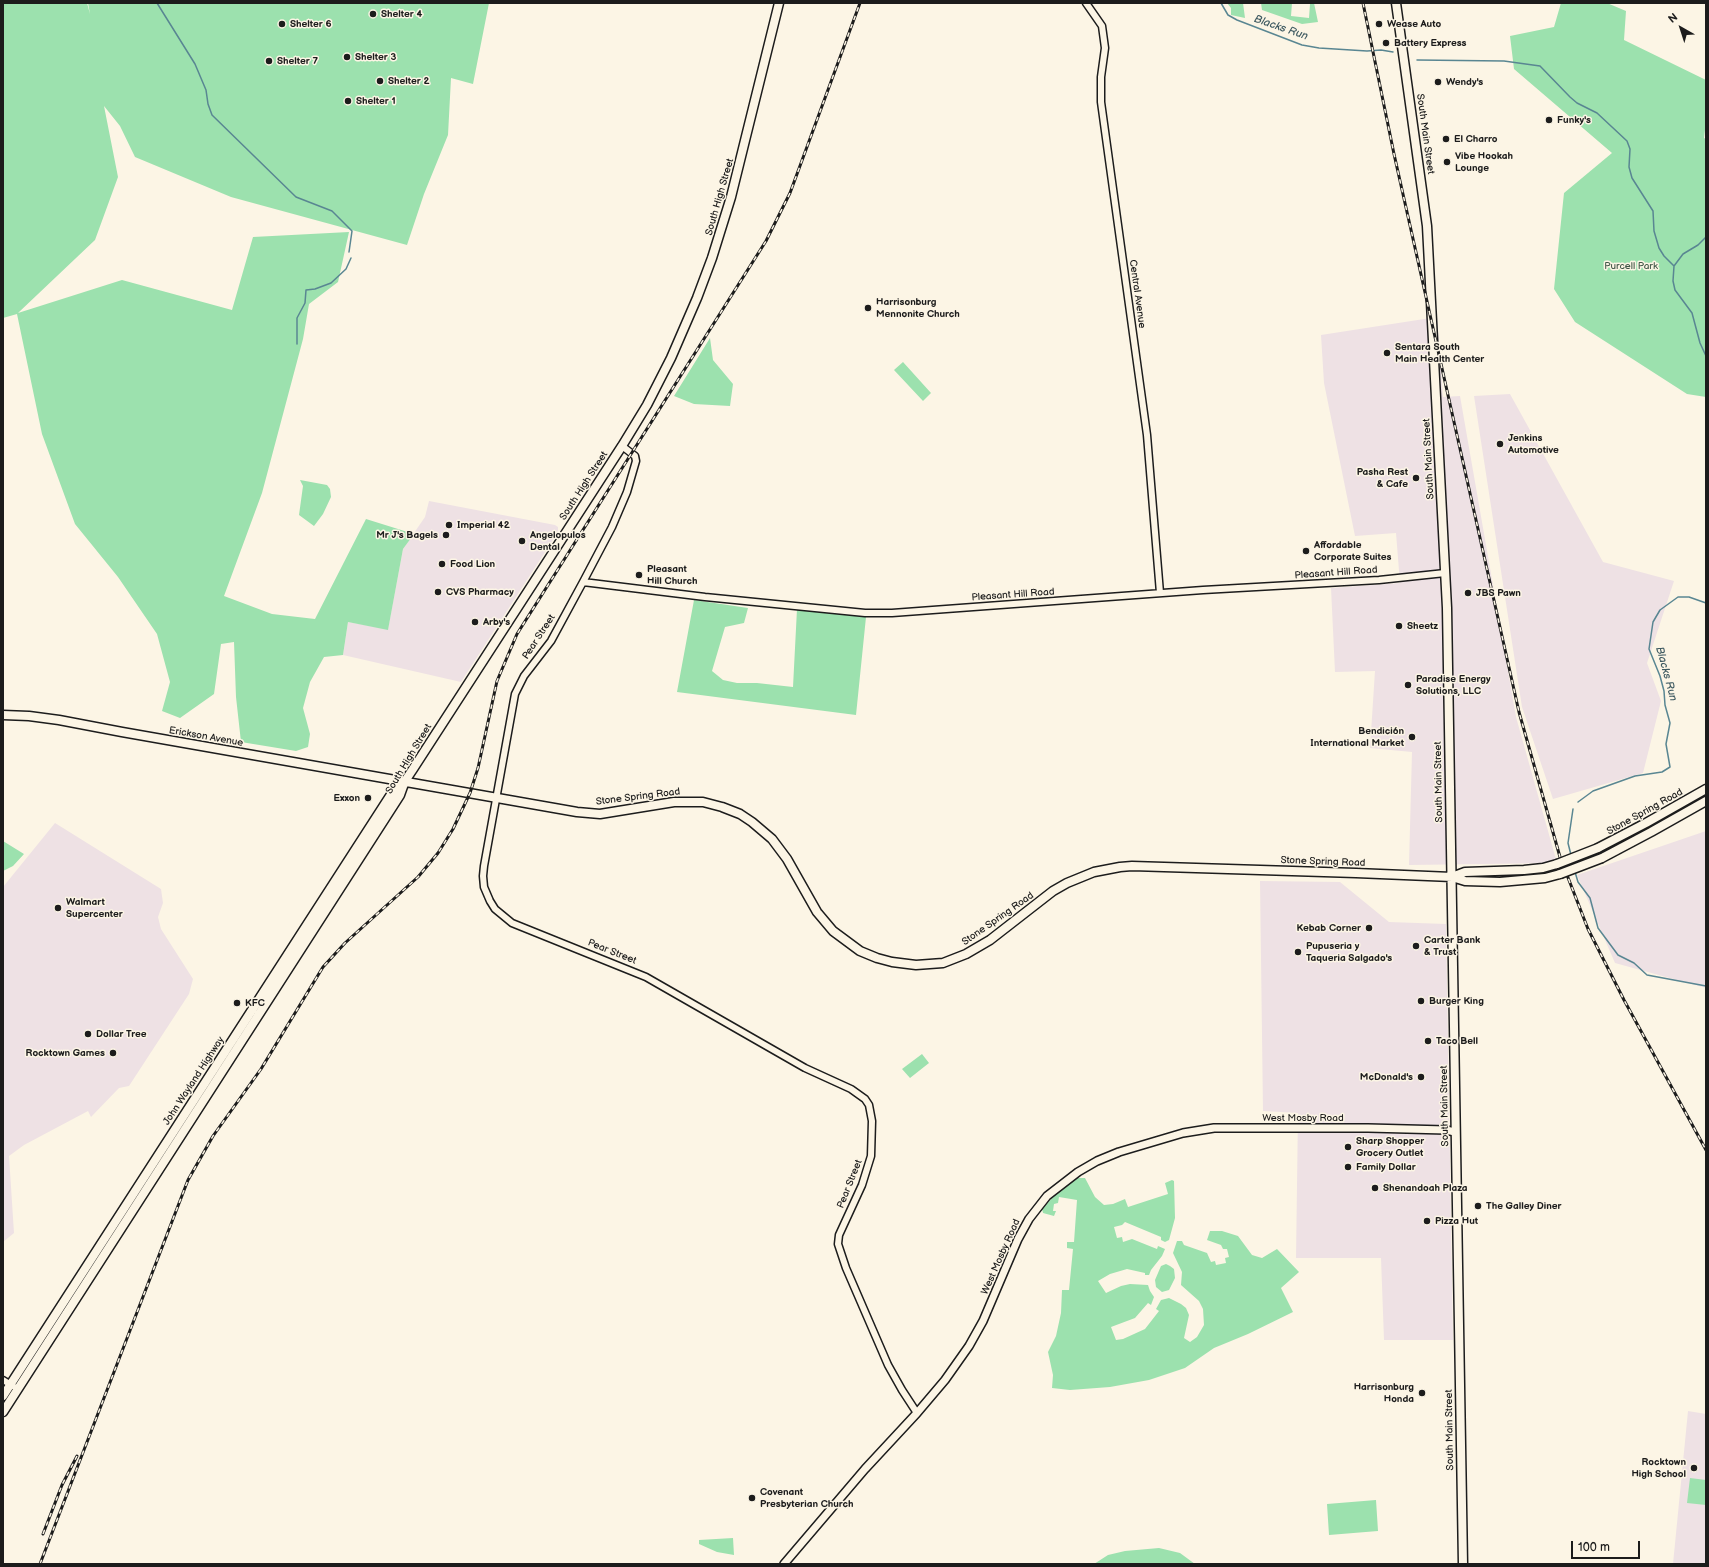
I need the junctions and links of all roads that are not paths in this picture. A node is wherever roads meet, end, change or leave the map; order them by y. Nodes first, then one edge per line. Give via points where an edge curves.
1 (779, 3) edge
2 (1086, 3) edge
3 (1396, 3) edge
4 (622, 446) junction
5 (1445, 573) junction
6 (584, 582) junction
7 (1160, 593) junction
8 (3, 715) edge
9 (405, 781) junction
10 (1706, 789) edge
11 (495, 798) junction
12 (1706, 801) edge
13 (1452, 877) junction
14 (309, 935) joint
15 (1455, 1132) junction
16 (3, 1380) edge
17 (14, 1386) junction
18 (3, 1396) edge
19 (3, 1412) edge
20 (917, 1413) junction
21 (784, 1564) edge
22 (1463, 1564) edge

1 - 4 main road, South High Street via 731,197 698,298 671,358
2 - 7 street, Central Avenue via 1102,26 1105,48 1101,102 1147,435
3 - 5 main road, South Main Street via 1426,216
4 - 6 street, Pear Street via 635,456 634,469 612,527
4 - 9 main road, South High Street
5 - 7 street, Pleasant Hill Road via 1379,580
5 - 13 main road, South Main Street
6 - 7 street, Pleasant Hill Road via 865,613 925,611
6 - 11 street, Pear Street via 551,641 524,676 515,694
8 - 9 main road, Erickson Avenue via 59,720
9 - 11 main road, Stone Spring Road
9 - 14 main road, South High Street via 400,795
9 - 17 main road, John Wayland Highway via 392,793
10 - 13 main road, Stone Spring Road, bridge via 1598,848 1557,864 1524,870 1465,872
11 - 13 main road, Stone Spring Road via 600,814 674,802 703,802 728,810 752,822 772,839 787,860 816,912 833,932 860,951 877,958 916,965 943,963 966,954 990,940 1053,892 1081,876 1107,869 1132,866
11 - 20 street, Pear Street via 483,876 484,887 490,901 506,920 646,977 805,1068 851,1089 866,1099 872,1121 871,1156 838,1244 888,1365
12 - 13 main road, Stone Spring Road, bridge via 1602,858 1560,874 1500,882 1465,881
13 - 15 main road, South Main Street
14 - 17 main road, John Wayland Highway
15 - 20 main road, West Mosby Road via 1368,1128 1214,1128 1175,1135 1091,1164 1057,1187 1033,1212 1020,1234 996,1294 974,1338 953,1370
15 - 22 main road, South Main Street
16 - 17 street
17 - 18 main road, John Wayland Highway
17 - 19 main road, John Wayland Highway
20 - 21 main road, West Mosby Road via 865,1469

